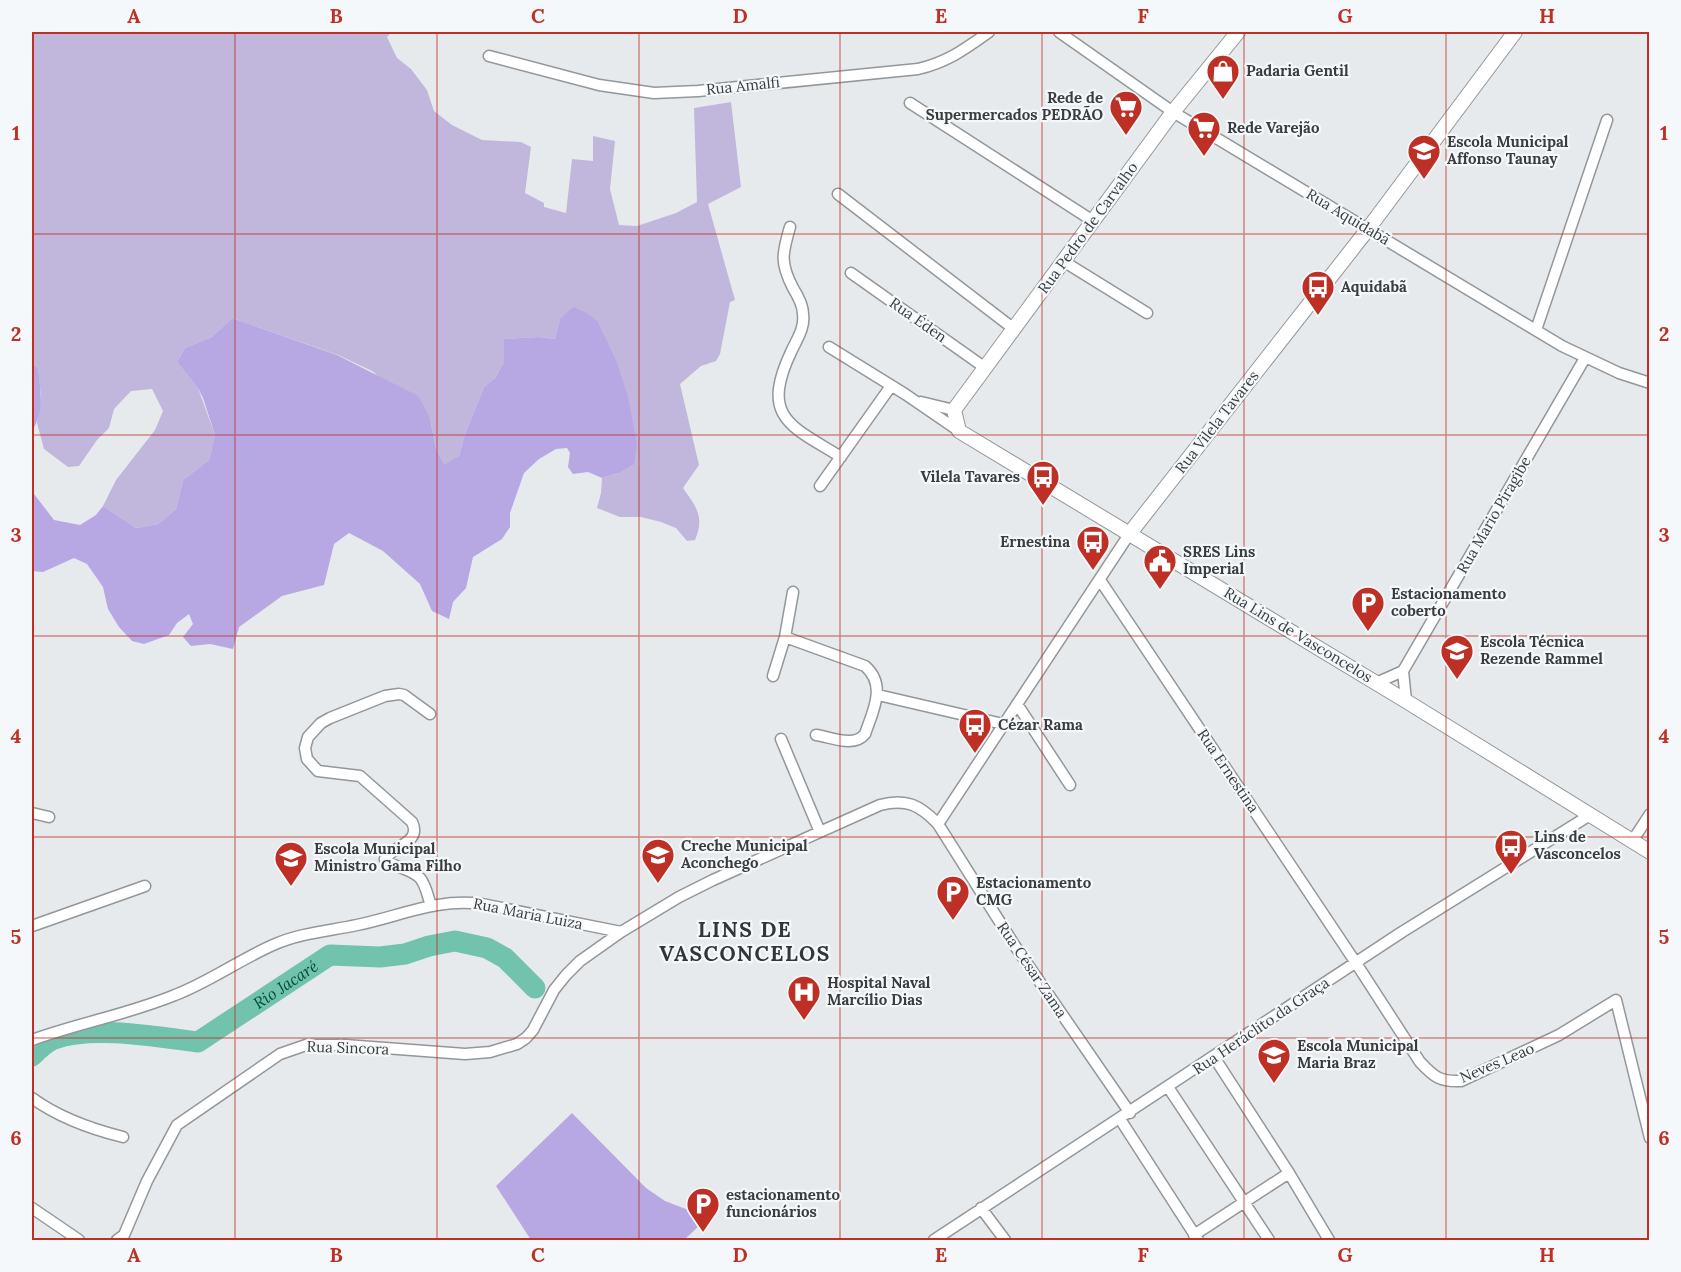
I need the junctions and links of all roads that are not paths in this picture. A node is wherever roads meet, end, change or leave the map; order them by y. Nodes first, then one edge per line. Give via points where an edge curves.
1 (989, 32) edge
2 (1059, 32) edge
3 (1238, 32) edge
4 (1515, 32) edge
5 (489, 56) dead end
6 (910, 103) dead end
7 (1173, 112) junction
8 (1607, 120) dead end
9 (838, 194) dead end
10 (1093, 221) junction
11 (790, 227) dead end
12 (1368, 229) junction
13 (1063, 261) junction
14 (851, 273) dead end
15 (1147, 313) dead end
16 (1014, 329) junction
17 (1536, 330) junction
18 (829, 347) dead end
19 (1585, 358) junction
20 (984, 368) junction
21 (1650, 383) edge
22 (891, 386) junction
23 (915, 401) junction
24 (954, 410) junction
25 (959, 431) junction
26 (841, 457) junction
27 (820, 486) dead end
28 (1130, 533) junction
29 (1100, 580) junction
30 (793, 592) dead end
31 (785, 637) junction
32 (1403, 671) junction
33 (773, 676) dead end
34 (1376, 683) junction
35 (878, 695) junction
36 (1406, 701) junction
37 (1017, 704) junction
38 (430, 714) dead end
39 (1003, 724) junction
40 (816, 735) dead end
41 (781, 739) dead end
42 (1070, 785) dead end
43 (32, 813) edge
44 (1650, 814) edge
45 (1590, 815) junction
46 (49, 817) dead end
47 (938, 824) junction
48 (820, 832) junction
49 (1633, 840) junction
50 (1650, 852) edge
51 (145, 886) dead end
52 (431, 906) junction
53 (32, 926) edge
54 (621, 932) junction
55 (1356, 963) junction
56 (32, 1040) edge
57 (1214, 1057) junction
58 (1168, 1087) junction
59 (32, 1098) edge
60 (1125, 1116) junction
61 (123, 1137) dead end
62 (1650, 1138) edge
63 (1289, 1173) junction
64 (1244, 1202) junction
65 (32, 1208) edge
66 (981, 1208) junction
67 (1196, 1238) edge
68 (79, 1240) edge
69 (117, 1240) edge
70 (934, 1240) edge
71 (1005, 1240) edge
72 (1269, 1240) edge
73 (1329, 1240) edge

1 - 5 street, Rua Amalfi via 938,65 918,69 654,93 599,85
2 - 7 street, Rua Aquidabã
3 - 7 street, Rua Pedro de Carvalho
4 - 12 street, Rua Vilela Tavares
6 - 10 street
7 - 10 street, Rua Pedro de Carvalho
7 - 12 street, Rua Aquidabã
8 - 17 street
9 - 16 street
10 - 13 street, Rua Pedro de Carvalho
11 - 26 street via 783,265 803,311 804,325 780,380 780,408 793,427
12 - 17 street, Rua Aquidabã
12 - 28 street, Rua Vilela Tavares
13 - 15 street
13 - 16 street, Rua Pedro de Carvalho
14 - 20 street, Rua Éden
16 - 20 street, Rua Pedro de Carvalho
17 - 19 street, Rua Aquidabã
18 - 22 street, Rua Lins de Vasconcelos
19 - 21 street, Rua Aquidabã
19 - 32 street, Rua Mario Piragibe
20 - 24 street, Rua Pedro de Carvalho
22 - 23 street, Rua Lins de Vasconcelos
22 - 26 street
23 - 24 street, Rua Lins de Vasconcelos
23 - 25 street, Rua Lins de Vasconcelos
24 - 25 street
25 - 28 street, Rua Lins de Vasconcelos
26 - 27 street
28 - 29 street, Rua Vilela Tavares
28 - 34 street, Rua Lins de Vasconcelos
29 - 37 street, Rua Vilela Tavares
29 - 55 street, Rua Ernestina
30 - 31 street
31 - 33 street
31 - 35 street via 865,666 873,675
32 - 34 street
32 - 36 street
34 - 36 street, Rua Lins de Vasconcelos
35 - 39 street
35 - 40 street via 862,738 850,741
36 - 45 street, Rua Lins de Vasconcelos
37 - 39 street, Rua Vilela Tavares
37 - 42 street
38 - 52 street via 404,695 385,696 321,723 308,737 305,748 307,759 318,771 360,776 412,822 415,828 409,842 385,859 420,878
39 - 47 street, Rua Vilela Tavares
41 - 48 street
43 - 46 street
44 - 49 street
45 - 49 street, Rua Lins de Vasconcelos
45 - 55 street, Rua Heráclito da Graça
47 - 48 street via 916,806 894,801
47 - 60 street, Rua César Zama
48 - 54 street via 688,892
49 - 50 street, Rua Lins de Vasconcelos
51 - 53 street
52 - 54 street, Rua Maria Luiza via 463,901
52 - 56 street, Rua Maria Luiza via 315,931 273,945 177,995
54 - 69 street, Rua Sincora via 566,975 533,1030 517,1044 465,1054 306,1045 292,1048 264,1064 177,1125 124,1235
55 - 57 street, Rua Heráclito da Graça
55 - 62 street, Neves Leao via 1420,1062 1433,1076 1446,1082 1461,1081 1487,1070 1559,1035 1616,1000
57 - 58 street, Rua Heráclito da Graça
57 - 63 street
58 - 60 street, Rua Heráclito da Graça
58 - 64 street
59 - 61 street via 59,1115
60 - 66 street, Rua Heráclito da Graça
60 - 67 street, Rua César Zama
63 - 64 street
63 - 73 street
64 - 67 street
64 - 72 street
65 - 68 street
66 - 70 street, Rua Heráclito da Graça
66 - 71 street

